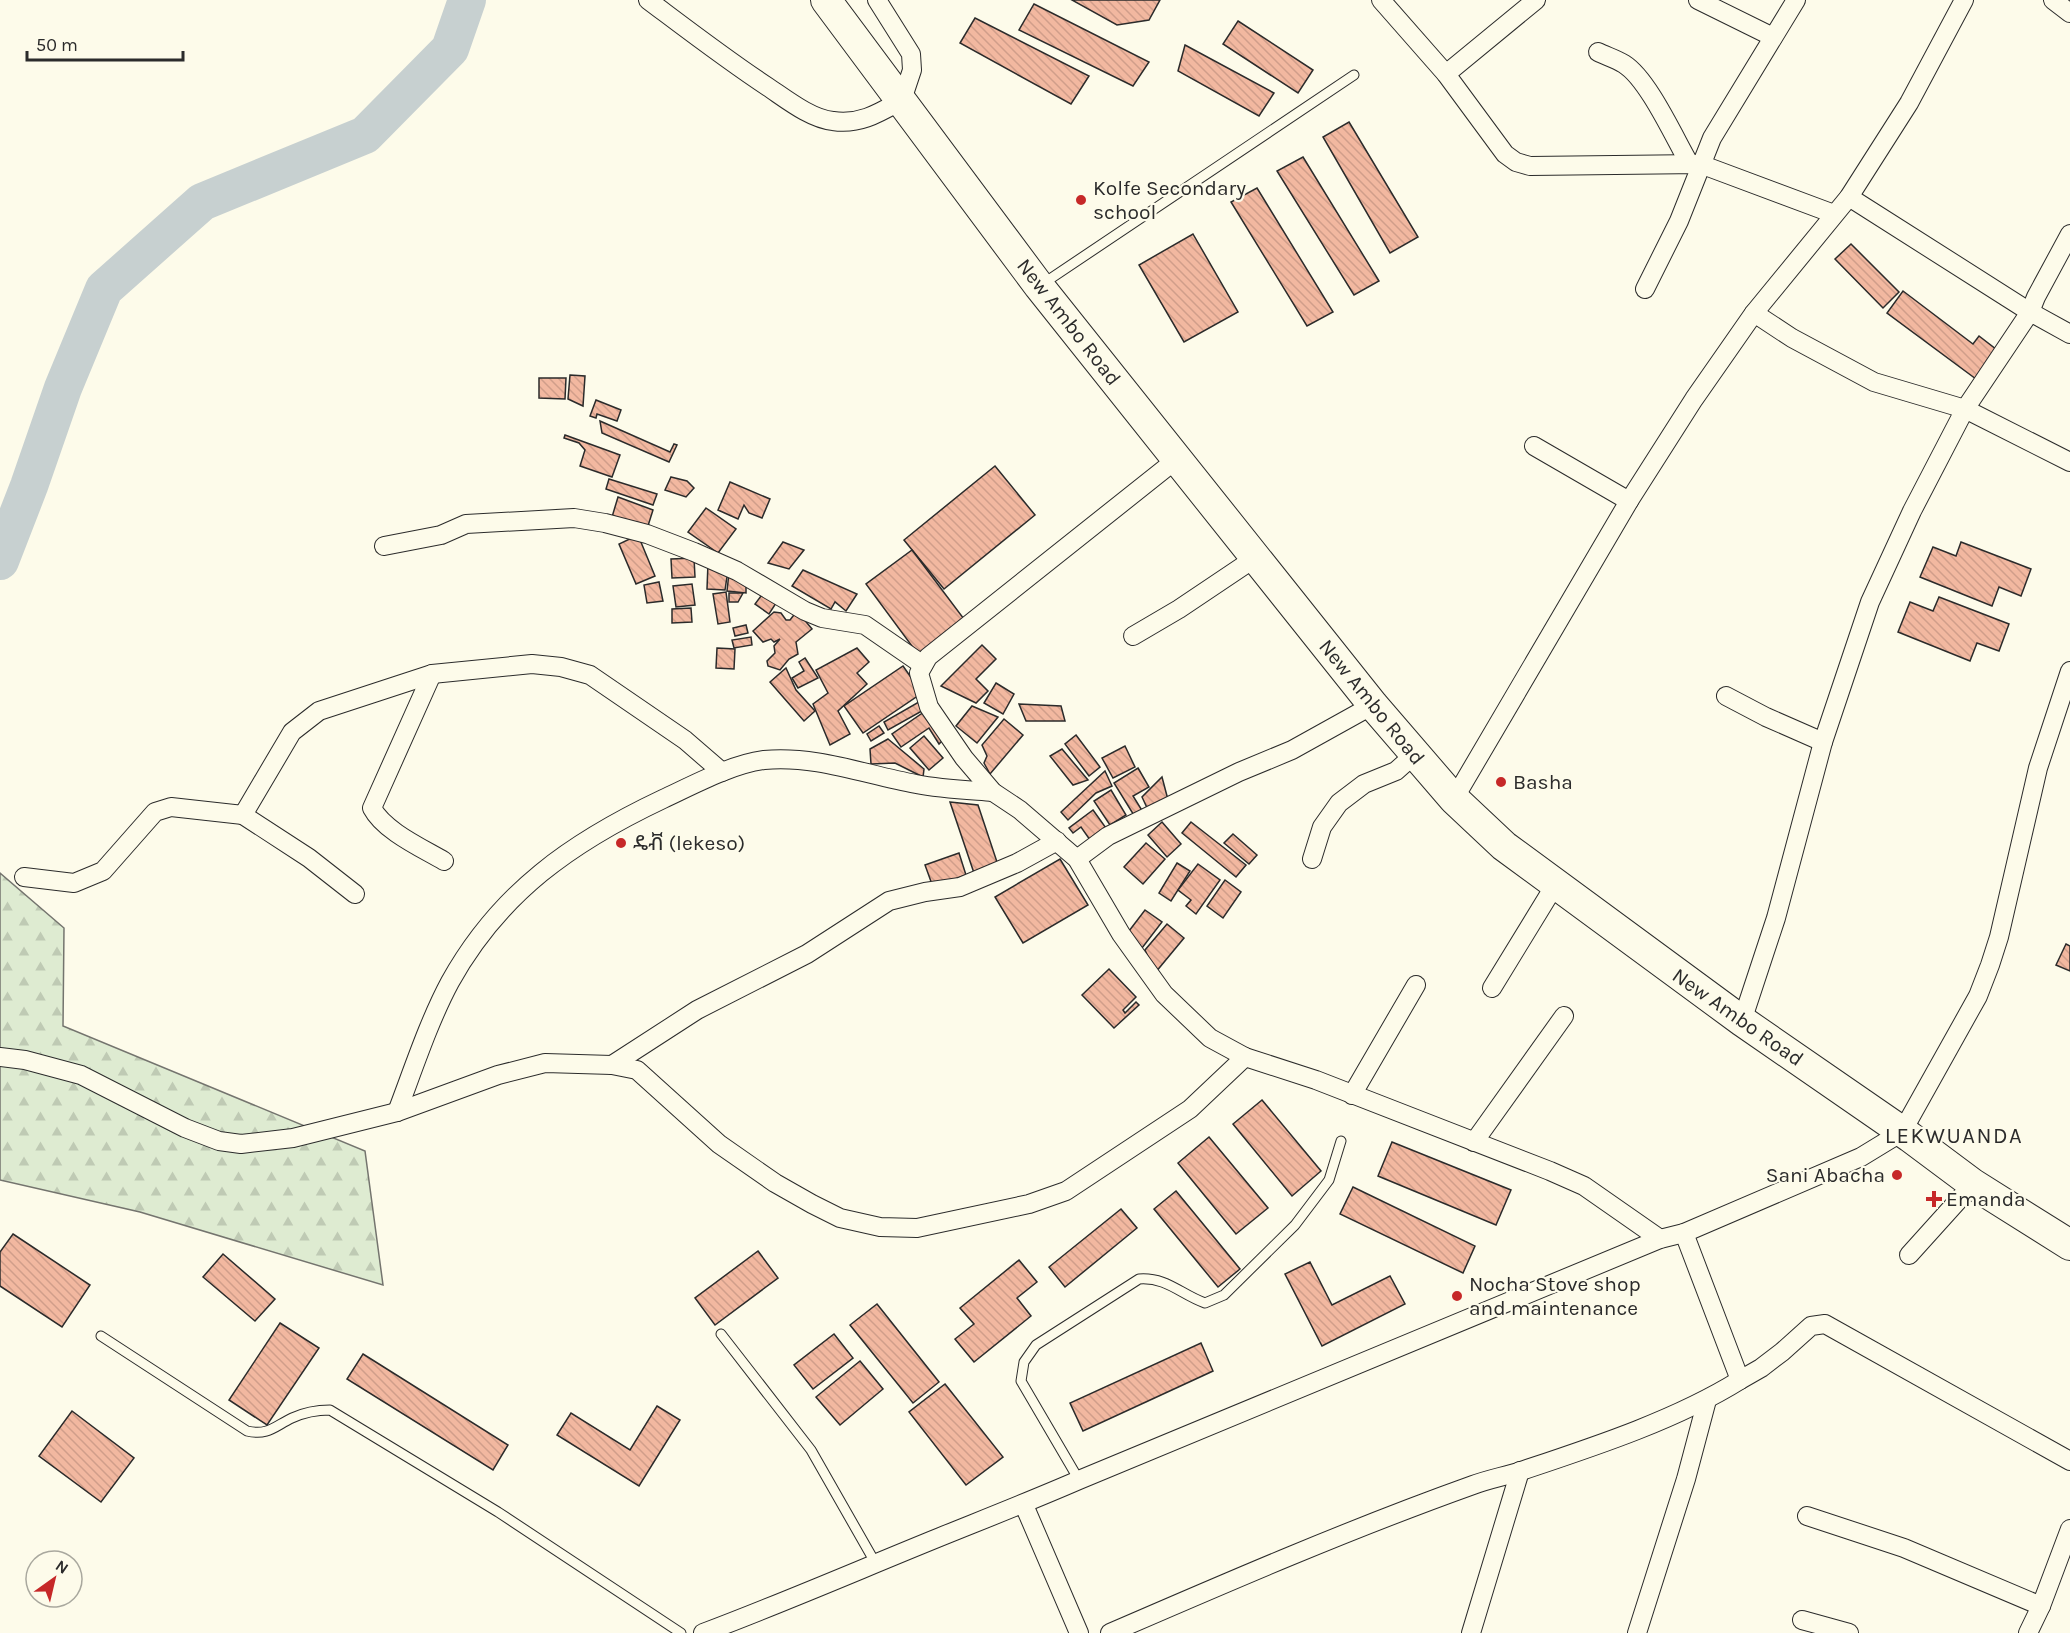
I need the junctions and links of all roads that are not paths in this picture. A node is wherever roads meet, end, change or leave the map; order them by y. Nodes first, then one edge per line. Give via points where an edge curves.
1 (648, 0) edge
2 (826, 0) edge
3 (877, 0) edge
4 (1536, 0) edge
5 (1698, 0) edge
6 (1796, 0) edge
7 (1964, 0) edge
8 (2052, 0) edge
9 (1388, 2) edge
10 (2070, 13) edge
11 (1773, 37) junction
12 (1598, 52) dead end
13 (1446, 74) junction
14 (1354, 75) dead end
15 (902, 100) junction
16 (1695, 164) junction
17 (1849, 197) junction
18 (1834, 214) junction
19 (2070, 234) edge
20 (1039, 286) junction
21 (1645, 289) dead end
22 (2030, 312) junction
23 (1754, 313) junction
24 (2070, 334) edge
25 (1965, 410) junction
26 (1534, 446) dead end
27 (1177, 459) junction
28 (2070, 462) edge
29 (1629, 501) junction
30 (384, 546) dead end
31 (1255, 558) junction
32 (1133, 636) dead end
33 (923, 665) junction
34 (2070, 671) edge
35 (432, 674) junction
36 (1726, 696) dead end
37 (1373, 705) junction
38 (1823, 742) junction
39 (1414, 755) junction
40 (722, 772) junction
41 (993, 792) junction
42 (1454, 799) junction
43 (243, 815) junction
44 (1057, 841) junction
45 (1077, 859) junction
46 (1311, 859) dead end
47 (444, 861) dead end
48 (24, 877) dead end
49 (1556, 885) junction
50 (355, 894) dead end
51 (1416, 985) dead end
52 (1492, 988) dead end
53 (1563, 1016) dead end
54 (1742, 1021) junction
55 (1245, 1056) junction
56 (0, 1057) edge
57 (612, 1065) junction
58 (1352, 1095) junction
59 (398, 1112) junction
60 (1902, 1132) junction
61 (1341, 1141) dead end
62 (1474, 1142) junction
63 (1973, 1184) junction
64 (1684, 1233) junction
65 (1660, 1239) junction
66 (2070, 1245) edge
67 (1909, 1255) dead end
68 (721, 1334) dead end
69 (101, 1336) dead end
70 (1740, 1380) junction
71 (1707, 1400) junction
72 (2070, 1461) edge
73 (1520, 1471) junction
74 (1079, 1480) junction
75 (1024, 1505) junction
76 (1807, 1516) dead end
77 (2070, 1529) edge
78 (876, 1564) junction
79 (2041, 1606) junction
80 (1802, 1620) dead end
81 (681, 1633) edge
82 (704, 1633) edge
83 (1079, 1633) edge
84 (1110, 1633) edge
85 (1471, 1633) edge
86 (1637, 1633) edge
87 (1849, 1633) edge
88 (2028, 1633) edge

1 - 15 street via 797,107 831,121 871,118
2 - 15 main road, New Ambo Road
3 - 15 street via 911,54 912,70
4 - 13 street
5 - 11 street
6 - 11 street
7 - 17 street via 1909,103
8 - 10 street
9 - 13 street
11 - 16 street
12 - 16 street via 1634,73
13 - 16 street via 1505,154 1516,162 1542,166
14 - 20 lane
15 - 20 main road, New Ambo Road
16 - 18 street
16 - 21 street via 1679,221
17 - 18 street
17 - 22 street
18 - 23 street
19 - 22 street
20 - 27 main road, New Ambo Road
22 - 24 street
22 - 25 street
23 - 25 street via 1874,382
23 - 29 street
25 - 28 street
25 - 38 street via 1870,602
26 - 29 street
27 - 31 main road, New Ambo Road
27 - 33 street via 947,641
29 - 42 street
30 - 33 street via 441,535 466,524 574,518 605,523 694,552 822,618 865,625
31 - 32 street
31 - 37 main road, New Ambo Road
33 - 41 street via 920,673 929,706
34 - 60 street via 2038,768 1990,965 1978,996
35 - 40 street via 532,664 590,675 685,741
35 - 43 street via 319,711 305,721 292,732
35 - 47 street via 372,808 399,834
36 - 38 street
37 - 39 main road, New Ambo Road
37 - 45 street via 1292,750 1108,836
38 - 54 street via 1776,918
39 - 42 main road, New Ambo Road
39 - 46 street via 1396,771 1364,784 1339,804 1322,827
40 - 41 street via 764,760 817,761 919,785
40 - 59 street via 621,819 525,884 470,950 450,983
41 - 44 street
42 - 49 main road, New Ambo Road via 1503,846
43 - 48 street via 171,807 155,812 103,871 74,883
43 - 50 street
44 - 45 street
44 - 57 street via 960,887 889,901 807,954 697,1010
45 - 55 street via 1121,934 1164,994 1210,1038
49 - 52 street
49 - 54 main road, New Ambo Road
51 - 58 street
53 - 62 street
54 - 60 main road, New Ambo Road
55 - 57 street via 1190,1109 1066,1191 1029,1204 917,1228 880,1227 840,1218 812,1204 719,1144 636,1070
55 - 58 street
56 - 59 street via 81,1075 219,1142 241,1144 293,1138
57 - 59 street via 545,1063 498,1075
58 - 62 street
60 - 63 main road, New Ambo Road
60 - 64 street via 1861,1157
61 - 74 lane via 1329,1180 1295,1225 1224,1295 1205,1303 1164,1281 1139,1279 1036,1345 1024,1362 1021,1381
62 - 65 street via 1584,1186
63 - 66 main road, New Ambo Road
63 - 67 street
64 - 65 street
64 - 70 street
65 - 74 street
68 - 78 lane via 811,1450
69 - 81 lane via 247,1431 264,1433 312,1410 330,1410 498,1512
70 - 71 street
70 - 72 street via 1761,1368 1811,1326 1825,1324
71 - 73 street
71 - 86 street
73 - 84 street via 1297,1553
73 - 85 street
74 - 75 street
75 - 78 street
75 - 83 street
76 - 79 street via 1904,1548
77 - 79 street
78 - 82 street
79 - 88 street
80 - 87 street

